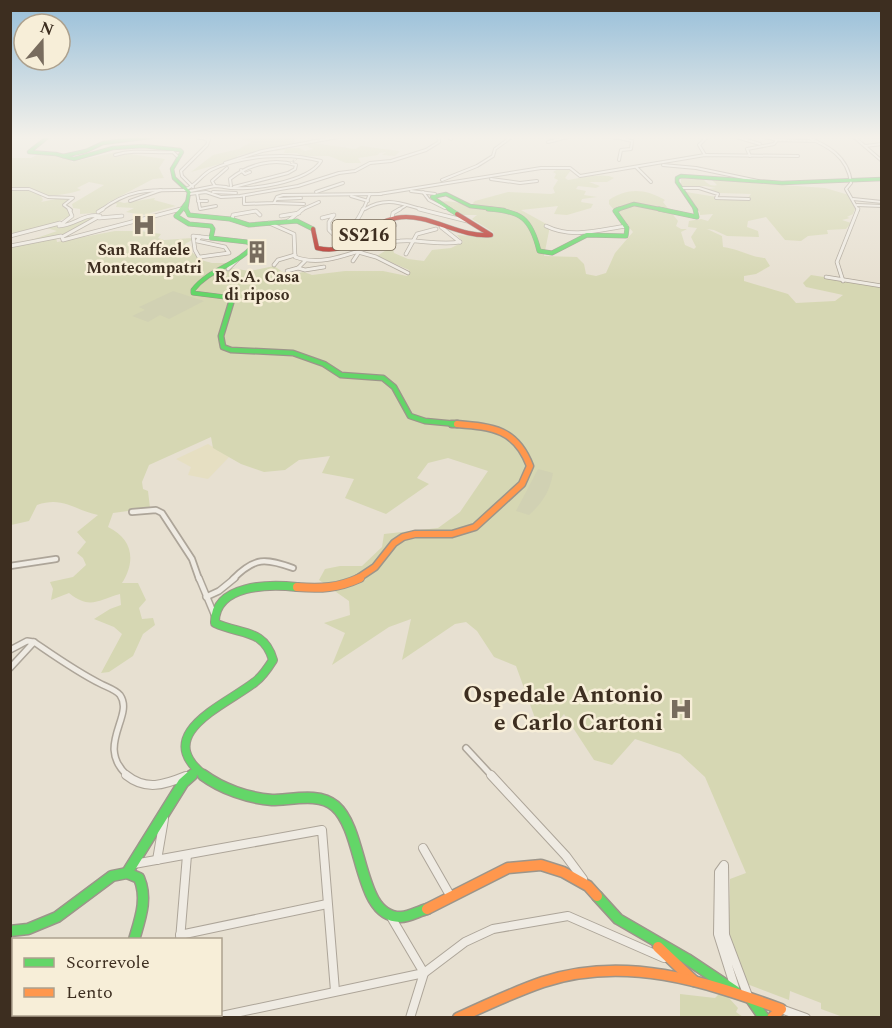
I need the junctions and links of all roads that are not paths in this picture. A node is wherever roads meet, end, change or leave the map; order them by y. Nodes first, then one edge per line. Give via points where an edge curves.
1 (181, 184) edge
2 (186, 184) edge
3 (193, 184) edge
4 (213, 184) edge
5 (226, 184) edge
6 (239, 184) edge
7 (267, 184) edge
8 (302, 184) edge
9 (340, 184) edge
10 (429, 184) edge
11 (438, 184) edge
12 (680, 184) edge
13 (850, 184) edge
14 (229, 186) junction
15 (424, 186) junction
16 (214, 188) junction
17 (682, 188) junction
18 (10, 189) edge
19 (164, 189) junction
20 (189, 191) junction
21 (420, 192) junction
22 (198, 193) junction
23 (370, 194) junction
24 (379, 194) junction
25 (435, 194) junction
26 (302, 196) junction
27 (205, 197) dead end
28 (244, 197) junction
29 (277, 199) junction
30 (749, 199) dead end
31 (853, 199) junction
32 (130, 201) dead end
33 (207, 201) dead end
34 (187, 202) junction
35 (198, 202) junction
36 (319, 202) dead end
37 (882, 202) edge
38 (367, 203) junction
39 (272, 204) junction
40 (304, 204) dead end
41 (372, 204) junction
42 (857, 205) junction
43 (216, 206) dead end
44 (405, 206) dead end
45 (882, 206) edge
46 (445, 208) junction
47 (181, 209) junction
48 (365, 209) junction
49 (98, 212) dead end
50 (299, 213) junction
51 (260, 215) dead end
52 (122, 216) dead end
53 (281, 216) dead end
54 (99, 218) junction
55 (322, 218) dead end
56 (232, 219) junction
57 (288, 221) junction
58 (393, 222) junction
59 (60, 223) junction
60 (472, 223) junction
61 (274, 224) junction
62 (546, 226) dead end
63 (626, 226) junction
64 (437, 227) junction
65 (454, 234) junction
66 (10, 236) edge
67 (64, 236) junction
68 (200, 237) junction
69 (211, 238) junction
70 (414, 241) junction
71 (10, 246) edge
72 (357, 251) junction
73 (406, 254) dead end
74 (295, 255) junction
75 (239, 258) junction
76 (305, 261) junction
77 (353, 261) dead end
78 (274, 265) dead end
79 (324, 267) dead end
80 (298, 268) junction
81 (228, 269) dead end
82 (287, 271) dead end
83 (408, 273) dead end
84 (826, 277) dead end
85 (843, 280) junction
86 (882, 286) edge
87 (132, 512) dead end
88 (56, 559) dead end
89 (10, 566) edge
90 (293, 568) dead end
91 (206, 597) junction
92 (214, 614) junction
93 (34, 642) junction
94 (10, 650) edge
95 (10, 668) edge
96 (466, 748) dead end
97 (196, 771) junction
98 (165, 814) junction
99 (423, 848) dead end
100 (187, 855) junction
101 (157, 860) junction
102 (132, 865) junction
103 (126, 873) junction
104 (588, 886) junction
105 (451, 897) junction
106 (327, 904) junction
107 (391, 917) junction
108 (10, 931) edge
109 (180, 937) edge
110 (134, 938) edge
111 (649, 939) junction
112 (677, 963) junction
113 (424, 973) junction
114 (678, 976) junction
115 (695, 981) junction
116 (335, 991) junction
117 (735, 991) junction
118 (748, 996) junction
119 (781, 1009) junction
120 (478, 1013) edge
121 (222, 1015) edge
122 (410, 1017) edge
123 (458, 1017) edge
124 (764, 1017) edge
125 (772, 1017) edge
126 (806, 1017) edge

1 - 20 main road
2 - 20 street
3 - 20 street
4 - 16 street
5 - 14 street
6 - 14 street
7 - 14 street via 241,189
8 - 28 street
9 - 26 street
10 - 15 street
11 - 15 street
12 - 17 main road
13 - 31 street via 846,188
14 - 16 street
15 - 24 street
16 - 22 street
17 - 30 street via 699,188 718,194 716,198
17 - 63 main road via 697,217 681,218 650,205 628,204 615,211
18 - 59 street via 74,199 64,205 72,216
19 - 20 street
19 - 32 street
19 - 49 street via 135,191 113,200
20 - 22 street
20 - 34 main road
21 - 24 street
21 - 25 street
21 - 46 street
22 - 27 street
22 - 28 street
22 - 35 street
23 - 24 street
23 - 26 street
23 - 38 street
25 - 46 main road, SS216 via 432,197
25 - 63 main road via 447,194 466,206 522,217 536,233 539,251 548,254 558,252 581,236 624,237 628,233
26 - 29 street via 283,195
28 - 39 street via 246,205
29 - 38 street via 335,195 356,196
29 - 39 street
31 - 37 street
31 - 42 street
33 - 35 street
34 - 47 main road
34 - 56 main road, SS216 via 187,214 192,217
35 - 43 street via 200,209
36 - 50 street
38 - 41 street
38 - 48 street
39 - 40 street
41 - 48 street
41 - 60 street via 391,201
42 - 45 street
42 - 85 street via 837,262
44 - 58 street via 393,213
46 - 60 main road, SS216
47 - 67 street via 70,240 61,239
47 - 69 main road via 176,216 189,224 212,227
48 - 55 street via 351,230 341,236 329,230 334,214
50 - 53 street
50 - 57 street
51 - 56 street via 256,211 244,212
52 - 54 street
54 - 59 street via 100,215 92,214 68,226 59,226
54 - 67 street
56 - 61 main road, SS216 via 246,225
57 - 58 main road, SS216 via 312,227 317,248 327,251 350,245 377,225
57 - 61 main road, SS216
58 - 64 main road, SS216 via 408,217
59 - 66 street
60 - 65 main road, SS216 via 492,234
61 - 74 street via 295,236
62 - 63 street via 566,234
64 - 65 main road, SS216
64 - 70 street via 418,234
65 - 70 street via 460,242
67 - 71 street
68 - 68 street via 197,241 225,247 229,253 200,258 193,236
68 - 69 street
69 - 75 main road via 252,244 251,250
70 - 72 street via 393,241
70 - 73 street
72 - 76 street
72 - 77 street
72 - 83 street
74 - 76 street
74 - 78 street
75 - 81 street
75 - 92 main road via 209,272 193,290 233,298 221,336 222,346 293,353 324,364 339,375 384,379 394,387 405,411 413,418 497,430 515,437 530,461 522,483 475,527 452,534 403,537 380,562 354,581 324,589 259,585 227,598
76 - 80 street
79 - 80 street
80 - 82 street
84 - 85 street
85 - 86 street
87 - 91 street via 162,513 192,559
88 - 89 street
90 - 91 street via 275,560 254,561 218,592
91 - 92 street
92 - 97 main road via 220,627 266,640 273,660 260,679 210,712 192,729 186,751 188,762
93 - 94 street via 27,641
93 - 95 street
93 - 97 street via 122,695 114,754 118,766 131,779 155,787
96 - 104 street via 566,856
97 - 98 main road via 184,780
97 - 107 main road via 263,799 319,800 336,806 346,814 352,828 372,903
98 - 101 street
98 - 102 main road
99 - 105 street
100 - 101 street
100 - 106 street via 322,831
100 - 109 street
101 - 102 street
102 - 103 main road
103 - 108 main road via 107,878 51,920 26,930
103 - 110 main road via 139,878 144,890
104 - 105 main road via 563,872 526,865 508,868
104 - 111 main road via 618,919
105 - 107 main road via 414,915
106 - 109 street
106 - 116 street
107 - 113 street
111 - 112 main road
111 - 117 main road
112 - 113 street via 568,916 493,929 465,942
112 - 114 main road
112 - 115 main road
113 - 116 street
113 - 122 street
114 - 115 main road
114 - 120 main road via 614,968 587,969 535,983
115 - 117 main road
116 - 121 street
117 - 118 main road
117 - 118 street via 717,928 719,872 724,865 725,934
118 - 119 main road
118 - 124 main road
119 - 125 main road
119 - 126 street
120 - 123 main road

